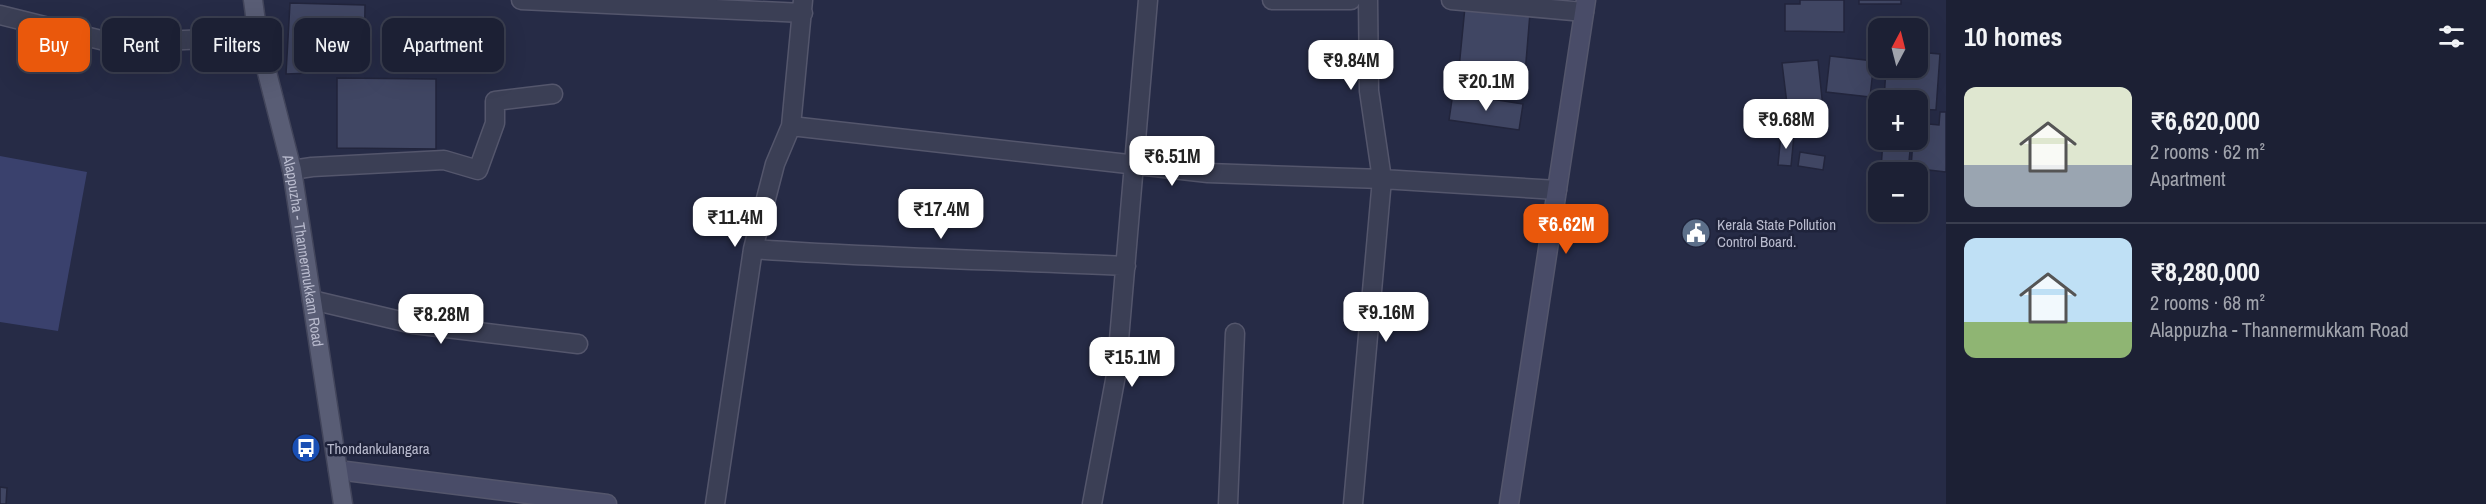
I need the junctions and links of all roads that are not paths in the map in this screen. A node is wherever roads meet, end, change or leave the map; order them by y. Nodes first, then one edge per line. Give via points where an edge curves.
1 (253, 0) edge
2 (521, 0) edge
3 (1148, 0) edge
4 (1272, 0) edge
5 (1351, 0) edge
6 (1368, 0) edge
7 (1451, 0) edge
8 (803, 6) edge
9 (1585, 6) edge
10 (0, 15) edge
11 (255, 18) edge
12 (192, 40) edge
13 (267, 72) edge
14 (553, 94) dead end
15 (791, 126) junction
16 (1134, 164) junction
17 (292, 170) junction
18 (1382, 179) junction
19 (1557, 190) junction
20 (753, 249) junction
21 (1126, 266) junction
22 (312, 300) junction
23 (1235, 333) dead end
24 (578, 344) dead end
25 (338, 470) junction
26 (343, 504) edge
27 (608, 504) edge
28 (715, 504) edge
29 (1092, 504) edge
30 (1228, 504) edge
31 (1353, 504) edge
32 (1509, 504) edge

1 - 11 main road, Alappuzha - Thannermukkam Road
2 - 8 street
3 - 16 street
4 - 5 street
6 - 18 street via 1369,91
7 - 9 street
8 - 15 street
9 - 19 main road
10 - 12 street via 113,43
13 - 17 main road, Alappuzha - Thannermukkam Road
14 - 17 street via 495,101 495,123 478,170 444,160
15 - 16 street
15 - 20 street via 775,164
16 - 18 street via 1208,173
16 - 21 street
17 - 22 main road, Alappuzha - Thannermukkam Road
18 - 19 street
18 - 31 street
19 - 32 main road
20 - 21 street via 855,257
20 - 28 street
21 - 29 street via 1116,375
22 - 24 street via 413,324
22 - 25 main road, Alappuzha - Thannermukkam Road
23 - 30 street
25 - 26 main road, Alappuzha - Thannermukkam Road
25 - 27 main road

